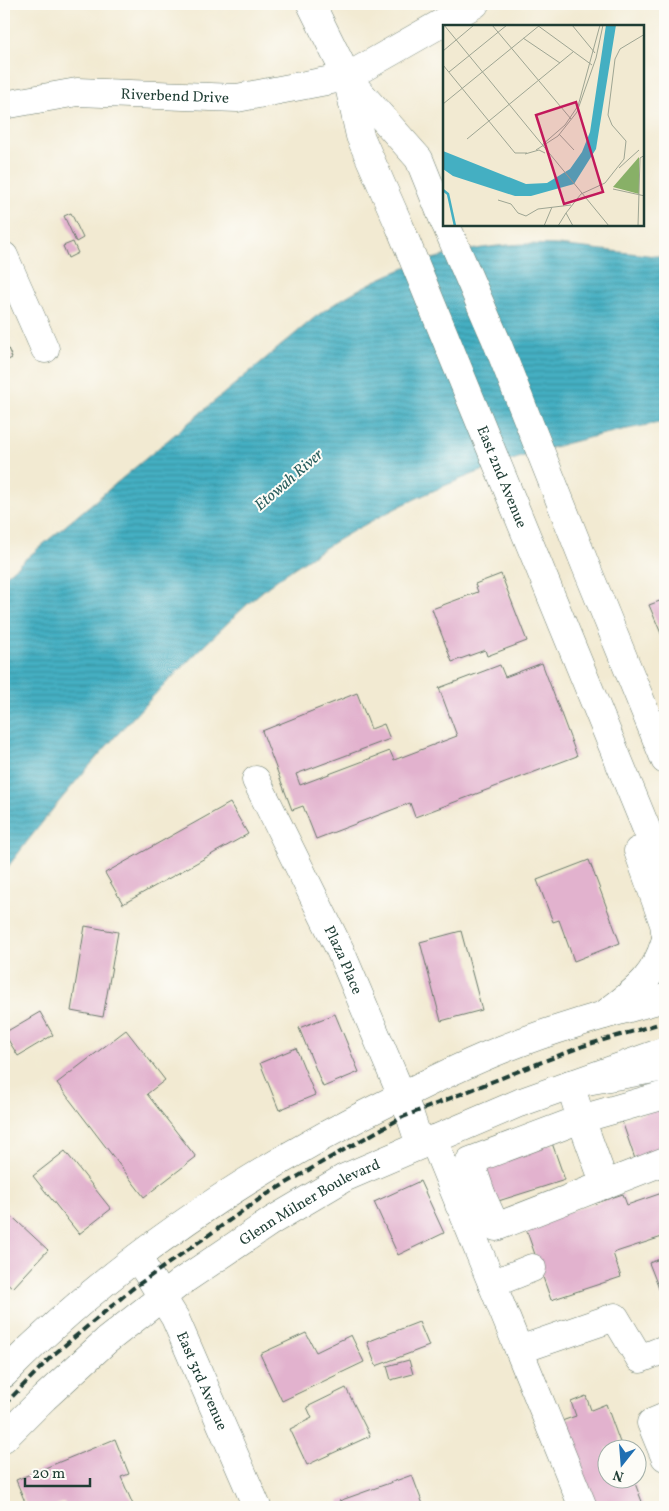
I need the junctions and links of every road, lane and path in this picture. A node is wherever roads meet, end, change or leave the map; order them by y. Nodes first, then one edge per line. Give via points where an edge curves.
1 (311, 4) edge
2 (475, 4) edge
3 (347, 77) junction
4 (4, 105) edge
5 (443, 220) edge
6 (446, 226) edge
7 (4, 256) edge
8 (45, 349) dead end
9 (665, 760) edge
10 (256, 780) dead end
11 (638, 808) junction
12 (665, 874) edge
13 (665, 931) edge
14 (665, 942) edge
15 (665, 998) edge
16 (604, 1015) junction
17 (665, 1051) edge
18 (665, 1067) edge
19 (570, 1084) junction
20 (665, 1095) edge
21 (401, 1096) junction
22 (581, 1119) junction
23 (426, 1142) junction
24 (665, 1161) edge
25 (605, 1185) junction
26 (471, 1201) junction
27 (138, 1258) junction
28 (532, 1268) dead end
29 (492, 1284) junction
30 (162, 1296) junction
31 (665, 1349) edge
32 (518, 1350) junction
33 (4, 1374) edge
34 (665, 1417) edge
35 (4, 1438) edge
36 (665, 1457) edge
37 (257, 1507) edge
38 (583, 1507) edge

1 - 3 street, East 2nd Avenue
2 - 3 street, Riverbend Drive
3 - 4 street, Riverbend Drive via 237,98 77,92
3 - 5 street, East 2nd Avenue via 419,159
3 - 11 street, East 2nd Avenue via 360,136
6 - 9 street, East 2nd Avenue via 496,340
7 - 8 street
10 - 21 street, Plaza Place via 340,950
11 - 12 street, East 2nd Avenue
11 - 13 street via 633,838
14 - 16 street via 655,969
15 - 16 street
16 - 21 street via 503,1049
17 - 19 street, Glenn Milner Boulevard
18 - 19 street
19 - 22 street
19 - 23 street, Glenn Milner Boulevard
20 - 22 street
21 - 23 street, Plaza Place
21 - 27 street via 276,1164 180,1226
22 - 25 street
22 - 26 street via 470,1161
23 - 26 street, Plaza Place
23 - 30 street, Glenn Milner Boulevard via 320,1192
24 - 25 street
25 - 26 street via 496,1227
26 - 29 street
27 - 30 street, East 3rd Avenue
27 - 33 street via 88,1297
28 - 29 street
29 - 32 street
30 - 35 street, Glenn Milner Boulevard via 106,1341
30 - 37 street, East 3rd Avenue
31 - 32 street via 640,1359 615,1316
32 - 38 street
34 - 36 street via 651,1423

